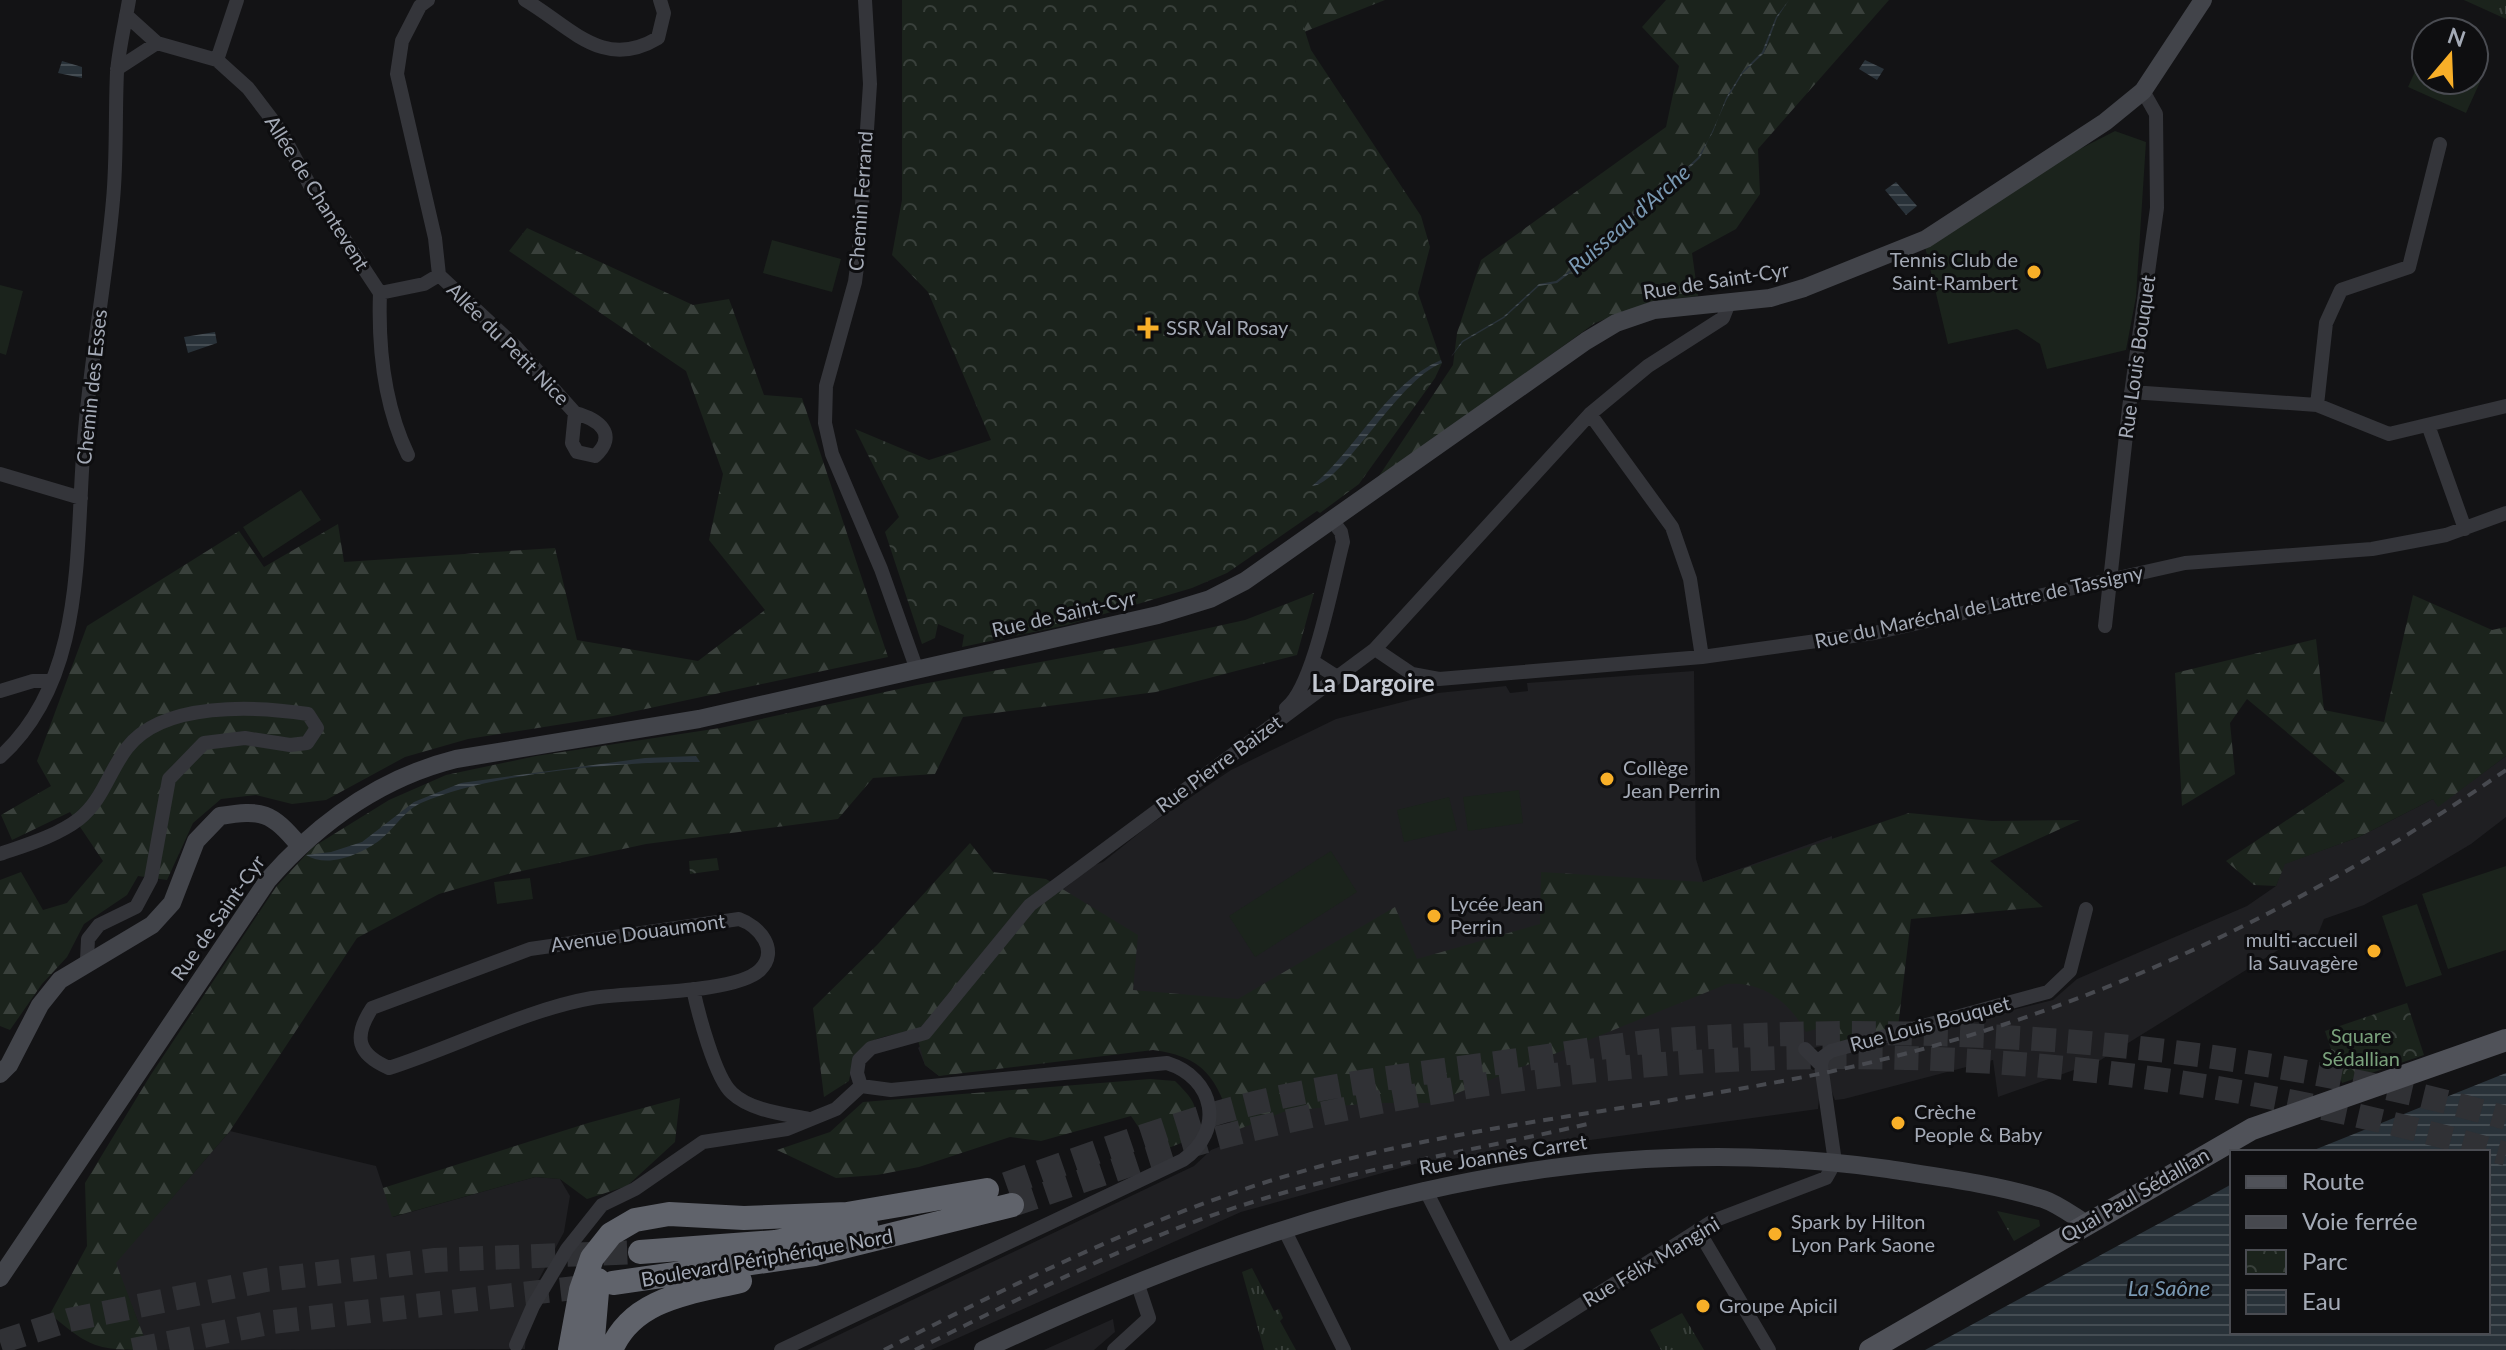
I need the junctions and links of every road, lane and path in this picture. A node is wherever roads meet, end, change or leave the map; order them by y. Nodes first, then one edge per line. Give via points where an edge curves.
1 (237, 0) edge
2 (428, 0) edge
3 (525, 0) edge
4 (660, 0) edge
5 (865, 0) edge
6 (2203, 0) edge
7 (128, 7) edge
8 (157, 43) junction
9 (217, 60) junction
10 (117, 69) junction
11 (2143, 91) junction
12 (2440, 144) dead end
13 (439, 275) junction
14 (380, 293) junction
15 (1729, 303) junction
16 (2131, 392) junction
17 (2317, 405) junction
18 (2506, 406) edge
19 (575, 413) dead end
20 (1590, 414) junction
21 (2428, 425) junction
22 (408, 455) dead end
23 (0, 474) edge
24 (81, 498) junction
25 (2506, 513) edge
26 (1332, 520) junction
27 (2465, 529) junction
28 (2110, 581) junction
29 (2105, 626) dead end
30 (1375, 649) junction
31 (1702, 657) junction
32 (1312, 661) junction
33 (917, 670) junction
34 (1342, 673) junction
35 (1305, 678) junction
36 (50, 681) junction
37 (0, 691) edge
38 (1319, 692) junction
39 (1275, 724) junction
40 (0, 757) edge
41 (299, 845) junction
42 (0, 854) edge
43 (2086, 909) dead end
44 (87, 960) junction
45 (693, 989) junction
46 (2506, 1040) edge
47 (1805, 1049) dead end
48 (1821, 1065) junction
49 (0, 1074) edge
50 (861, 1086) junction
51 (809, 1119) junction
52 (1835, 1162) junction
53 (1425, 1189) junction
54 (1002, 1193) junction
55 (2054, 1205) junction
56 (713, 1217) junction
57 (2085, 1223) junction
58 (1284, 1229) junction
59 (1698, 1230) junction
60 (918, 1231) junction
61 (2064, 1236) junction
62 (640, 1252) tunnel mouth
63 (0, 1278) edge
64 (1137, 1282) junction
65 (613, 1283) tunnel mouth
66 (516, 1345) dead end
67 (570, 1350) edge
68 (592, 1350) edge
69 (611, 1350) edge
70 (781, 1350) edge
71 (983, 1350) edge
72 (1114, 1350) edge
73 (1344, 1350) edge
74 (1508, 1350) edge
75 (1769, 1350) edge
76 (1870, 1350) edge

1 - 9 street
2 - 13 street via 402,41 397,74
3 - 4 street via 583,40 614,51 639,49 658,38 664,13
5 - 33 street, Chemin Ferrand via 870,84 859,251 826,386 825,423 832,454
6 - 11 main road, Rue de Saint-Cyr
7 - 8 street, Allée de Chantevent
7 - 10 street, Chemin des Esses
8 - 9 street, Allée de Chantevent
8 - 10 street
9 - 14 street, Allée de Chantevent via 248,88 280,130
10 - 24 street, Chemin des Esses via 113,198
11 - 15 main road, Rue de Saint-Cyr via 2105,122 1926,239 1804,288
11 - 16 street, Rue Louis Bouquet via 2156,114 2157,208
12 - 17 street via 2409,267 2341,290 2326,323
13 - 14 street, Allée de Chantevent via 424,284
13 - 19 street, Allée du Petit Nice via 515,346
14 - 22 street via 379,337 393,424
15 - 20 street, Rue Pierre Baizet via 1723,318 1648,366
15 - 26 main road, Rue de Saint-Cyr via 1654,310 1616,323
16 - 17 street
16 - 28 street, Rue Louis Bouquet
17 - 21 street via 2389,434
18 - 21 street
20 - 30 street, Rue Pierre Baizet
20 - 31 street via 1672,527 1690,579
21 - 27 street
23 - 24 street
24 - 36 street, Chemin des Esses via 72,608
25 - 27 street, Rue du Maréchal de Lattre de Tassigny
26 - 32 street via 1343,542
26 - 33 main road, Rue de Saint-Cyr via 1245,581 1187,608
27 - 28 street, Rue du Maréchal de Lattre de Tassigny via 2372,549 2185,563
28 - 29 street, Rue Louis Bouquet
28 - 31 street, Rue du Maréchal de Lattre de Tassigny via 1874,633
30 - 31 street, Rue du Maréchal de Lattre de Tassigny via 1412,674 1439,679
30 - 34 street, Rue Pierre Baizet
32 - 34 street
32 - 35 street
33 - 41 main road, Rue de Saint-Cyr via 699,719 432,765 354,804
34 - 38 street, Rue Pierre Baizet
35 - 38 street
35 - 39 street via 1298,699 1279,713
36 - 37 street
36 - 40 street, Chemin des Esses
38 - 39 street, Rue Pierre Baizet
39 - 50 street, Rue Pierre Baizet via 1030,905 925,1033 871,1048 859,1060
41 - 44 main road via 264,812 220,816 196,841 172,903 152,925
41 - 63 main road, Rue de Saint-Cyr via 260,892
42 - 44 street via 79,820 142,732 208,710 258,707 308,714 317,728 307,743 245,738 204,743 169,779 151,879 136,907 99,925 88,939
43 - 48 street, Rue Louis Bouquet via 2070,971 2048,992 1831,1051
44 - 49 main road via 60,980 40,1005
45 - 45 street, Avenue Douaumont via 732,982 760,969 767,948 755,925 739,919 530,949 372,1008 360,1039 371,1060 389,1068 570,1003
45 - 51 street via 719,1073 732,1094 763,1109
46 - 57 main road, Quai Paul Sédallian via 2252,1129
47 - 48 street
48 - 52 street
50 - 51 street via 836,1109
50 - 70 street via 891,1090 1167,1063 1191,1073 1201,1084 1211,1112 1204,1140 1183,1160
51 - 66 street via 787,1129 703,1142 602,1205 567,1249
52 - 53 main road, Rue Joannès Carret via 1682,1155 1512,1172
52 - 55 main road, Rue Joannès Carret via 1914,1173
52 - 59 street, Rue Félix Mangini via 1819,1182 1755,1203
53 - 58 main road, Rue Joannès Carret
53 - 74 street
54 - 56 highway via 847,1214
54 - 60 highway, Boulevard Périphérique Nord
54 - 62 highway, Boulevard Périphérique Nord via 804,1238
55 - 57 main road, Rue Joannès Carret
55 - 61 main road
56 - 67 highway via 651,1215 626,1224 605,1240 584,1275
56 - 68 highway via 646,1228 612,1250 597,1282
57 - 61 main road, Quai Paul Sédallian
58 - 64 main road, Rue Joannès Carret
58 - 73 street
59 - 74 street, Rue Félix Mangini
59 - 75 street
60 - 65 highway, Boulevard Périphérique Nord via 814,1254
60 - 69 highway via 655,1304 630,1319
61 - 76 main road, Quai Paul Sédallian
64 - 71 main road, Rue Joannès Carret
64 - 72 street via 1149,1318

